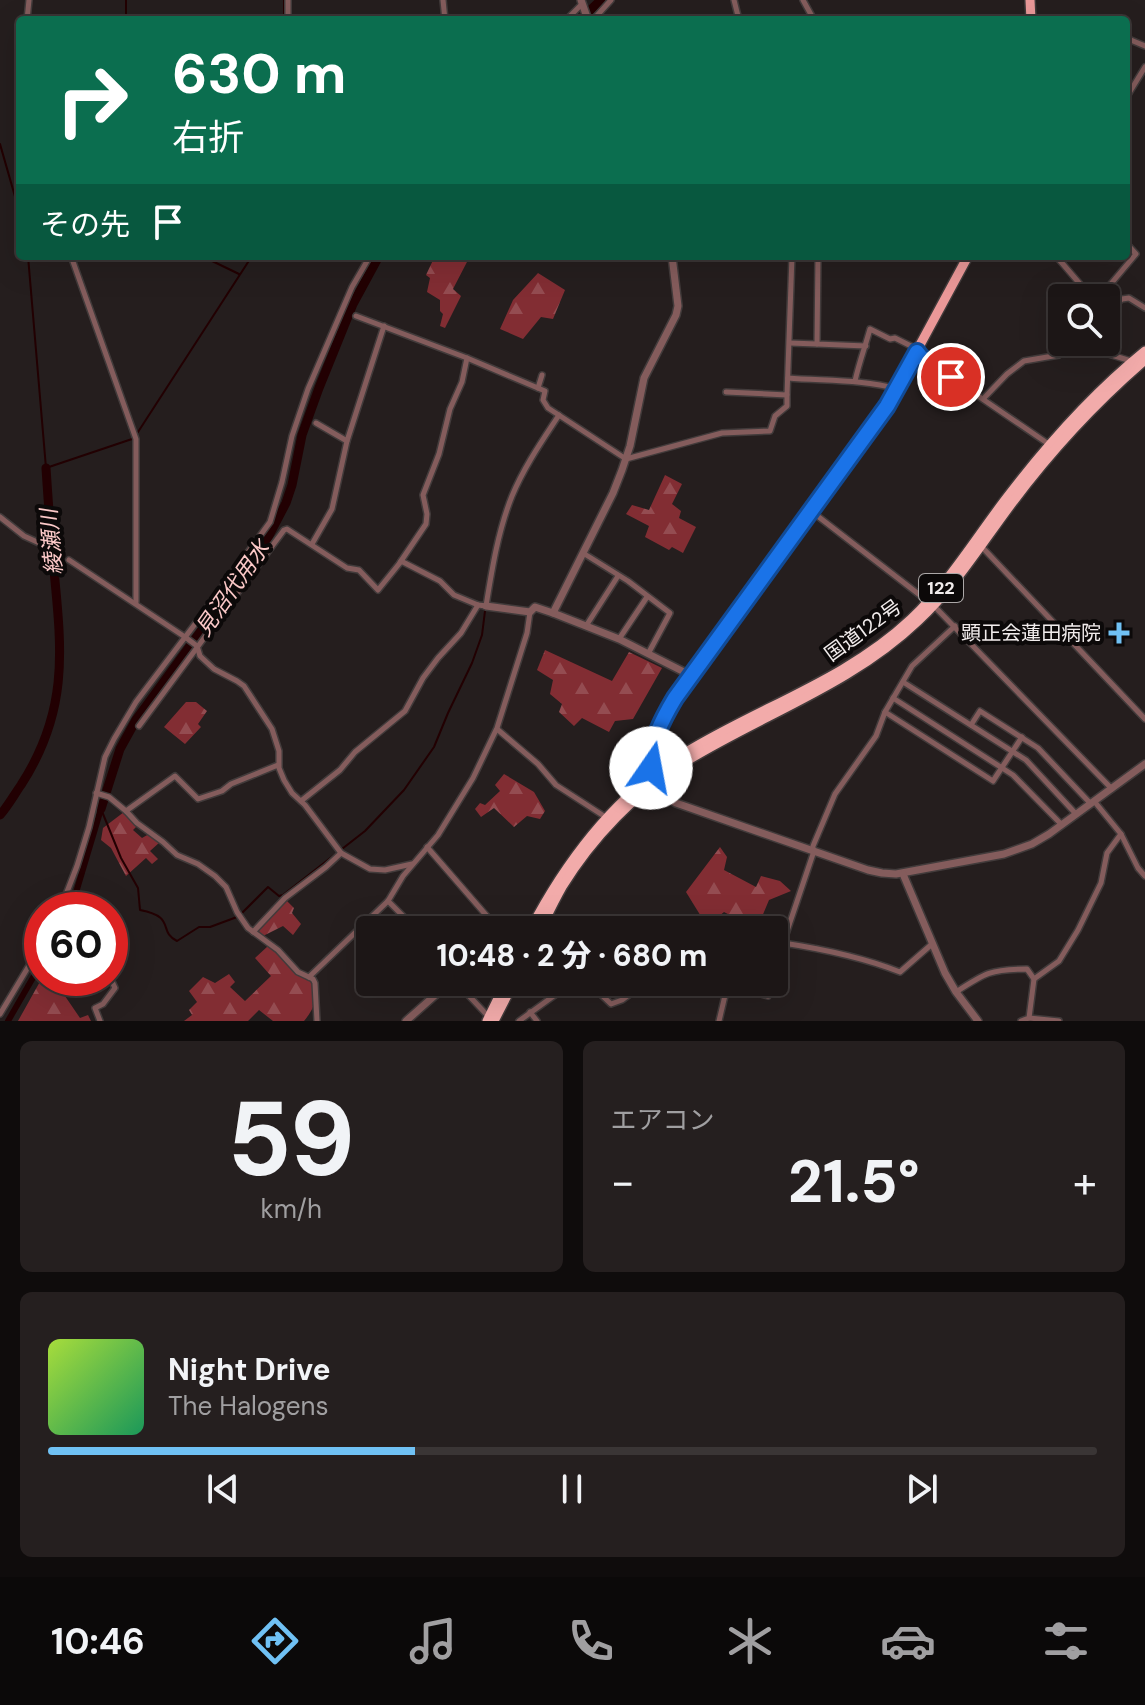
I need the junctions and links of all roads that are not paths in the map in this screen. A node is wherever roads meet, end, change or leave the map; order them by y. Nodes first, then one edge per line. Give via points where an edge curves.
1 (611, 0) edge
2 (594, 16) edge
3 (1145, 67) edge
4 (1130, 91) edge
5 (1130, 247) edge
6 (72, 260) edge
7 (368, 260) edge
8 (672, 260) edge
9 (792, 260) edge
10 (818, 260) edge
11 (966, 260) edge
12 (1063, 260) edge
13 (1081, 284) edge
14 (1111, 284) edge
15 (1120, 301) edge
16 (1145, 308) edge
17 (356, 316) dead end
18 (384, 326) junction
19 (790, 343) junction
20 (817, 344) junction
21 (866, 346) junction
22 (1145, 351) edge
23 (917, 352) junction
24 (1053, 356) edge
25 (1114, 356) edge
26 (467, 358) junction
27 (1145, 360) edge
28 (1132, 362) junction
29 (542, 375) dead end
30 (788, 378) junction
31 (855, 381) junction
32 (538, 388) junction
33 (898, 389) junction
34 (726, 392) dead end
35 (787, 395) junction
36 (983, 399) junction
37 (559, 415) junction
38 (316, 423) dead end
39 (347, 441) junction
40 (1052, 447) junction
41 (626, 459) junction
42 (811, 511) junction
43 (0, 517) edge
44 (312, 544) junction
45 (981, 545) junction
46 (48, 547) dead end
47 (583, 553) junction
48 (69, 560) dead end
49 (401, 561) junction
50 (618, 576) junction
51 (647, 596) junction
52 (136, 603) junction
53 (932, 603) junction
54 (482, 606) junction
55 (530, 612) junction
56 (553, 613) junction
57 (586, 626) junction
58 (955, 626) junction
59 (187, 639) junction
60 (619, 639) junction
61 (197, 647) junction
62 (648, 654) junction
63 (692, 676) junction
64 (903, 682) junction
65 (893, 698) junction
66 (885, 712) junction
67 (1145, 719) edge
68 (971, 725) junction
69 (139, 726) dead end
70 (497, 729) junction
71 (1022, 737) junction
72 (1012, 752) junction
73 (278, 765) junction
74 (1144, 766) edge
75 (1002, 767) junction
76 (654, 780) junction
77 (1112, 789) junction
78 (101, 794) junction
79 (301, 801) junction
80 (1092, 803) junction
81 (126, 811) junction
82 (1076, 814) junction
83 (607, 818) junction
84 (1062, 825) junction
85 (1121, 834) junction
86 (427, 847) junction
87 (813, 851) junction
88 (341, 853) junction
89 (412, 864) junction
90 (903, 874) junction
91 (1145, 876) edge
92 (68, 892) edge
93 (388, 901) junction
94 (403, 916) edge
95 (487, 916) edge
96 (537, 916) edge
97 (547, 916) edge
98 (788, 928) edge
99 (253, 932) junction
100 (788, 944) edge
101 (932, 944) junction
102 (24, 974) edge
103 (309, 977) junction
104 (1034, 979) junction
105 (956, 992) junction
106 (109, 996) edge
107 (434, 996) edge
108 (469, 996) edge
109 (500, 996) edge
110 (505, 996) edge
111 (553, 996) edge
112 (603, 996) edge
113 (627, 996) edge
114 (725, 996) edge
115 (530, 1012) junction
116 (0, 1014) edge
117 (1029, 1018) junction
118 (490, 1020) edge
119 (100, 1021) edge
120 (317, 1021) edge
121 (406, 1021) edge
122 (519, 1021) edge
123 (537, 1021) edge
124 (719, 1021) edge
125 (978, 1021) edge
126 (1021, 1021) edge
127 (1059, 1021) edge

1 - 2 street
3 - 4 street
5 - 14 street via 1136,254
6 - 52 street via 136,439
7 - 59 street via 308,389 270,522
8 - 41 street via 676,315 644,378
9 - 19 street
10 - 20 street
11 - 23 main road
12 - 13 street
15 - 16 street via 1129,298
17 - 18 street
18 - 26 street
18 - 39 street
19 - 20 street
19 - 30 street
20 - 21 street
21 - 23 street via 870,329
21 - 31 street
22 - 28 highway, 国道122号 / 122
23 - 33 main road
23 - 36 street
24 - 36 street via 1024,361
25 - 28 street
26 - 32 street
26 - 49 street via 423,495 426,524
27 - 40 highway, 国道122号 / 122
28 - 40 highway, 国道122号 / 122 via 1088,402
29 - 32 street
30 - 31 street
30 - 35 street
31 - 33 street
32 - 37 street via 545,391 548,408
33 - 42 main road
34 - 35 street
35 - 41 street via 787,406 775,416 770,431 722,433
36 - 40 street
37 - 41 street
37 - 54 street via 513,494
38 - 39 street
39 - 44 street via 332,509
40 - 45 highway, 国道122号 / 122
40 - 53 highway, 国道122号 / 122 via 1004,501
41 - 47 street
42 - 53 street
42 - 63 main road
43 - 46 street
44 - 49 street via 347,568 359,570 378,590
44 - 61 street via 287,529 281,533
45 - 53 highway, 国道122号 / 122
45 - 67 street
47 - 50 street
47 - 56 street
48 - 52 street
49 - 54 street
50 - 51 street
50 - 57 street
51 - 60 street
51 - 62 street via 670,613
52 - 59 street
53 - 58 street
53 - 76 highway, 国道122号 / 122 via 860,668
54 - 55 street
54 - 79 street via 423,678 405,711
55 - 56 street via 535,607
55 - 70 street
56 - 57 street
57 - 60 street
58 - 64 street via 912,666
58 - 77 street
59 - 61 street
59 - 78 street via 136,702 114,739 105,757
60 - 62 street
61 - 69 street
61 - 73 street via 214,669 244,686 272,729
62 - 63 street
63 - 76 main road via 667,711 652,747
64 - 65 street
64 - 68 street
65 - 66 street
65 - 75 street
66 - 75 street via 993,781
66 - 87 street via 876,736 835,794
68 - 71 street via 980,711
68 - 72 street
70 - 83 street via 556,785
70 - 86 street via 473,778
71 - 72 street
71 - 80 street
72 - 75 street
72 - 82 street
73 - 79 street
73 - 81 street via 198,799 175,776
74 - 77 street
75 - 84 street
76 - 83 highway, 122
76 - 87 street via 676,803
76 - 97 highway, 122 via 596,841
77 - 80 street
78 - 81 street
78 - 92 street
79 - 88 street
80 - 82 street
80 - 85 street
81 - 99 street via 177,855 222,882
82 - 84 street
83 - 96 highway, 122 via 577,852
84 - 90 street via 1019,849
85 - 91 street
85 - 104 street via 1107,853 1101,883 1078,930 1059,961
86 - 89 street
86 - 95 street
87 - 90 street via 882,873
87 - 98 street
88 - 89 street via 370,869
88 - 99 street
89 - 93 street
90 - 101 street
93 - 94 street
93 - 103 street
99 - 103 street
100 - 101 street via 900,972
101 - 105 street
102 - 116 street
103 - 120 street via 315,983
104 - 105 street via 1027,969 1005,969
104 - 117 street
105 - 125 street
106 - 119 street via 95,1008
107 - 121 street
108 - 118 street
109 - 118 highway
110 - 118 highway
111 - 115 street
112 - 113 street via 611,1004
114 - 124 street
115 - 122 street
115 - 123 street
117 - 126 street
117 - 127 street

